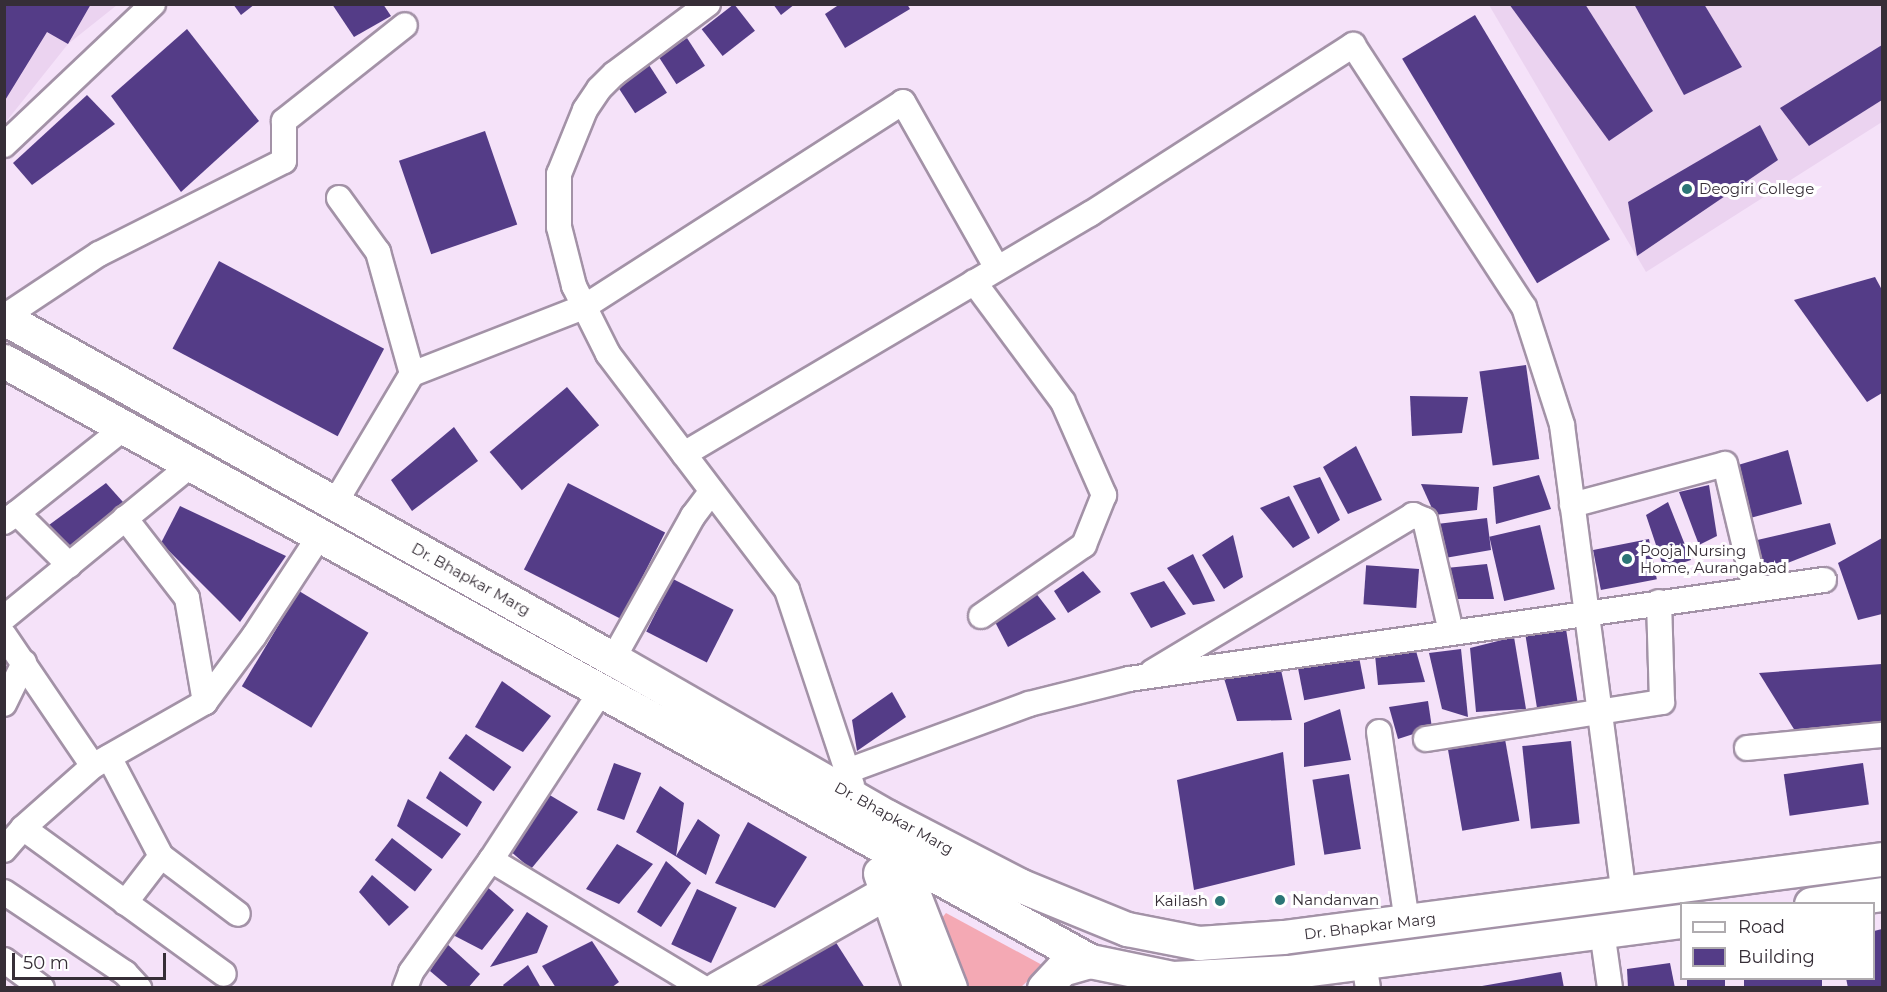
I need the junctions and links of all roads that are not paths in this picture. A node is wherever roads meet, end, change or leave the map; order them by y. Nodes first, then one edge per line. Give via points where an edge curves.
1 (153, 4) edge
2 (708, 4) edge
3 (405, 25) dead end
4 (4, 145) edge
5 (339, 198) dead end
6 (997, 268) junction
7 (974, 282) junction
8 (584, 307) junction
9 (4, 318) edge
10 (4, 361) edge
11 (412, 374) junction
12 (125, 427) junction
13 (684, 454) junction
14 (192, 464) junction
15 (712, 491) junction
16 (335, 503) junction
17 (1572, 505) junction
18 (11, 518) edge
19 (125, 518) junction
20 (320, 535) junction
21 (69, 565) junction
22 (1824, 580) dead end
23 (1755, 589) junction
24 (1659, 602) junction
25 (1587, 612) junction
26 (981, 616) dead end
27 (4, 618) edge
28 (1451, 632) junction
29 (4, 635) edge
30 (614, 659) junction
31 (24, 663) junction
32 (1143, 677) junction
33 (601, 691) junction
34 (205, 702) junction
35 (4, 704) edge
36 (1600, 713) junction
37 (1379, 732) dead end
38 (1882, 735) edge
39 (1426, 739) dead end
40 (1747, 748) dead end
41 (101, 762) junction
42 (852, 785) junction
43 (877, 827) junction
44 (23, 828) junction
45 (4, 850) edge
46 (161, 856) junction
47 (1882, 859) edge
48 (491, 860) junction
49 (898, 876) junction
50 (4, 892) edge
51 (1624, 893) junction
52 (1882, 894) edge
53 (1819, 902) edge
54 (125, 903) junction
55 (1491, 910) junction
56 (238, 914) dead end
57 (1407, 921) junction
58 (1680, 921) edge
59 (1602, 931) junction
60 (1496, 945) junction
61 (4, 960) edge
62 (1090, 961) junction
63 (224, 974) dead end
64 (1366, 975) edge
65 (1160, 982) edge
66 (133, 985) edge
67 (914, 985) edge
68 (42, 987) edge
69 (405, 987) edge
70 (703, 987) edge
71 (718, 987) edge
72 (950, 987) edge
73 (1044, 987) edge
74 (1610, 987) edge

1 - 4 street
2 - 8 street via 614,74 585,110 559,174 559,227 574,286
3 - 9 street via 284,121 285,161 99,254
5 - 11 street via 378,252
6 - 7 street
6 - 8 street via 903,102
6 - 17 street via 1099,208 1353,45 1524,307 1562,425
7 - 13 street
7 - 26 street via 1063,402 1104,495 1084,545
8 - 11 street
8 - 13 street via 609,354
9 - 16 main road, Dr. Bhapkar Marg
10 - 12 main road, Dr. Bhapkar Marg
11 - 16 street
12 - 14 main road, Dr. Bhapkar Marg
12 - 18 street
13 - 15 street
14 - 19 street
14 - 20 main road, Dr. Bhapkar Marg
15 - 30 street via 693,516
15 - 42 street via 788,590
16 - 30 main road, Dr. Bhapkar Marg
17 - 23 street via 1725,464
17 - 25 street
18 - 21 street
19 - 21 street
19 - 34 street via 188,598
20 - 33 main road, Dr. Bhapkar Marg
20 - 34 street
21 - 27 street
22 - 23 street
23 - 24 street
24 - 25 street
24 - 36 street via 1662,702
25 - 28 street
25 - 36 street
28 - 32 street
28 - 32 street via 1425,520 1413,515
29 - 31 street
30 - 42 main road, Dr. Bhapkar Marg
31 - 35 street
31 - 41 street
32 - 42 street via 1029,704
33 - 43 main road, Dr. Bhapkar Marg
33 - 48 street
34 - 41 street
36 - 39 street
36 - 51 street
37 - 57 street
38 - 40 street
41 - 44 street
41 - 46 street
42 - 43 main road, Dr. Bhapkar Marg
43 - 49 main road
43 - 57 main road, Dr. Bhapkar Marg via 1127,929 1199,943
44 - 45 street
44 - 54 street
46 - 54 street
46 - 56 street
47 - 51 main road, Dr. Bhapkar Marg
48 - 69 street via 411,972
48 - 70 street
49 - 62 main road, Dr. Bhapkar Marg
49 - 67 main road
49 - 71 main road
49 - 72 main road
50 - 66 street
51 - 55 main road, Dr. Bhapkar Marg
52 - 53 main road
54 - 63 street
55 - 57 main road, Dr. Bhapkar Marg
55 - 60 main road
58 - 59 main road, Dr. Bhapkar Marg
59 - 60 main road, Dr. Bhapkar Marg
59 - 74 street
60 - 64 main road, Dr. Bhapkar Marg
61 - 68 street
62 - 65 main road, Dr. Bhapkar Marg
62 - 73 main road via 1062,969
64 - 65 main road, Dr. Bhapkar Marg via 1288,972

